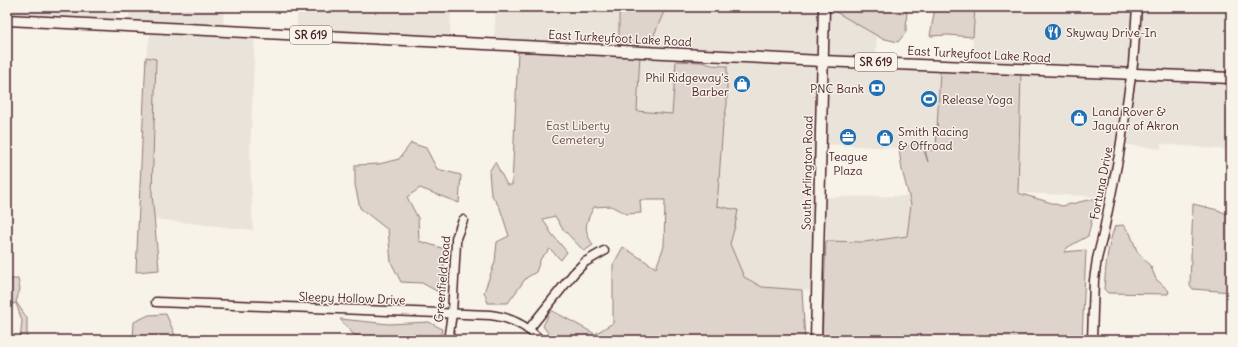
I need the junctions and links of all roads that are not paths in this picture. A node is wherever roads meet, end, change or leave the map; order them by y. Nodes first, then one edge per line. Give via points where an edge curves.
1 (824, 7) edge
2 (1137, 7) edge
3 (7, 20) edge
4 (822, 61) junction
5 (1132, 73) junction
6 (1231, 78) edge
7 (463, 220) dead end
8 (604, 251) dead end
9 (156, 302) dead end
10 (452, 314) junction
11 (528, 329) junction
12 (448, 340) edge
13 (540, 340) edge
14 (816, 340) edge
15 (1092, 340) edge

1 - 4 main road, South Arlington Road
2 - 5 street, Fortuna Drive
3 - 4 main road, East Turkeyfoot Lake Road / SR 619
4 - 5 main road, East Turkeyfoot Lake Road / SR 619
4 - 14 main road, South Arlington Road
5 - 6 main road, East Turkeyfoot Lake Road / SR 619
5 - 15 street, Fortuna Drive via 1111,197 1097,259
7 - 10 street, Greenfield Road via 456,238
8 - 11 street via 574,273
9 - 10 street, Sleepy Hollow Drive
10 - 11 street, Sleepy Hollow Drive via 493,315 512,320
10 - 12 street, Greenfield Road
11 - 13 street, Sleepy Hollow Drive

